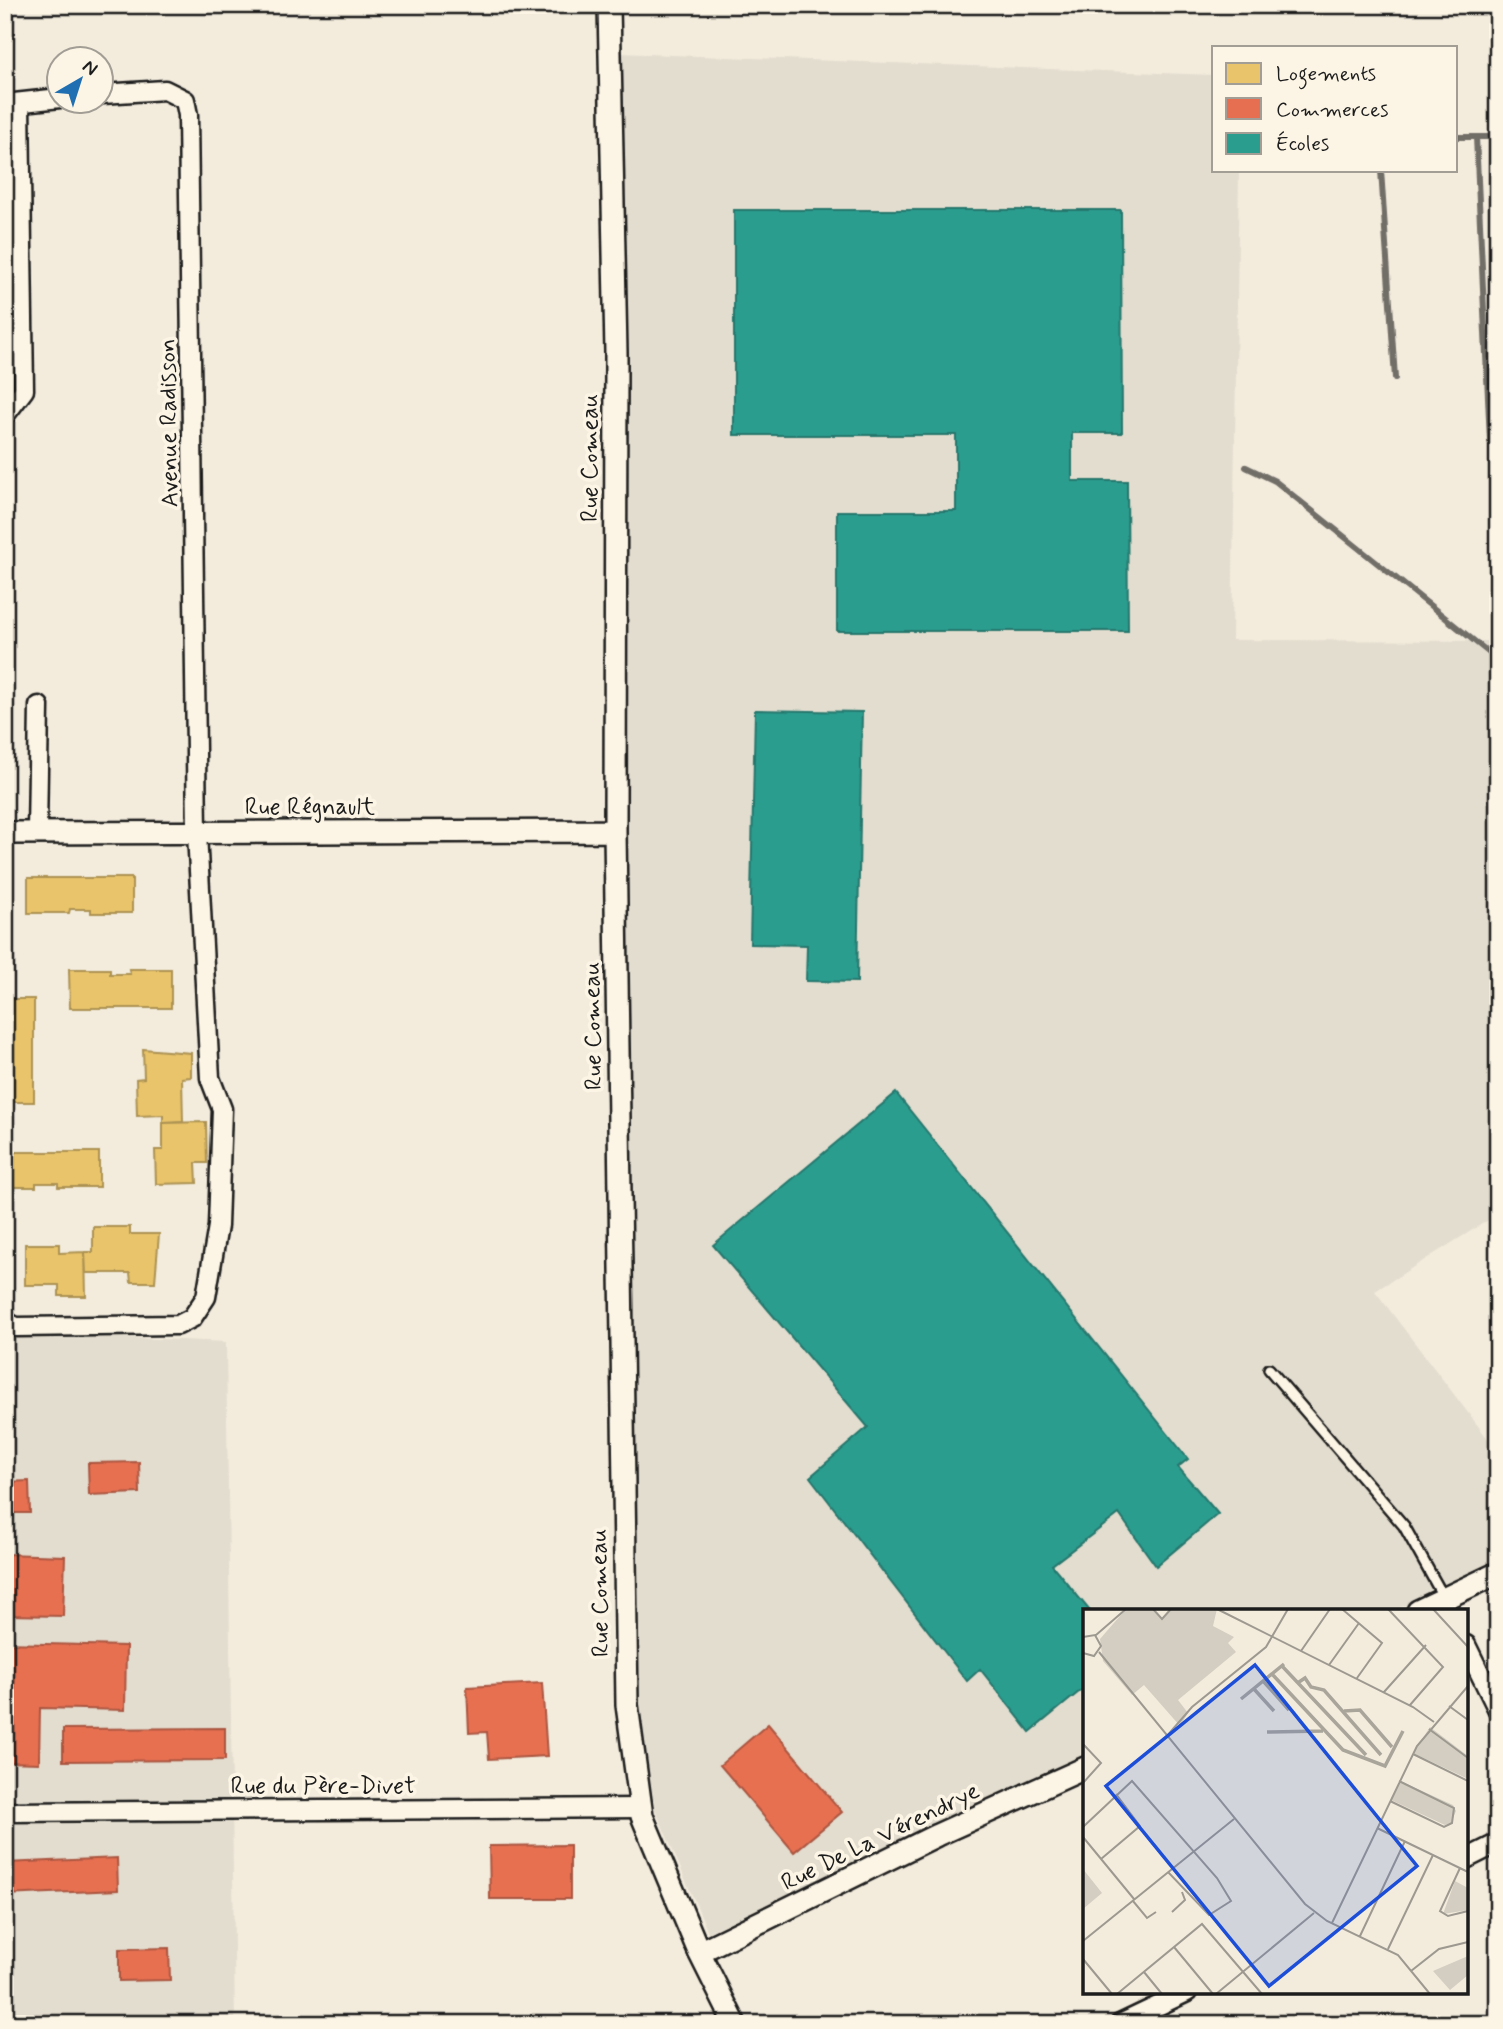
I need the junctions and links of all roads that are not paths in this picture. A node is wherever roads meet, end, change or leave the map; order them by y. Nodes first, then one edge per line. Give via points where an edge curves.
1 (610, 5) edge
2 (116, 93) edge
3 (46, 99) edge
4 (13, 103) edge
5 (5, 415) edge
6 (39, 706) dead end
7 (615, 831) junction
8 (197, 832) junction
9 (5, 833) edge
10 (37, 833) junction
11 (5, 1321) edge
12 (1269, 1369) dead end
13 (1498, 1573) edge
14 (1447, 1605) edge
15 (1428, 1609) edge
16 (1468, 1649) edge
17 (1498, 1710) edge
18 (1083, 1769) edge
19 (641, 1808) junction
20 (5, 1812) edge
21 (1498, 1843) edge
22 (1468, 1858) edge
23 (699, 1952) junction
24 (1183, 1994) edge
25 (735, 2024) edge
26 (1120, 2024) edge

1 - 7 street, Rue Comeau via 616,354
2 - 8 street, Avenue Radisson via 165,90 185,100 188,115
3 - 4 street
4 - 5 street via 24,390
6 - 10 street
7 - 8 street, Rue Régnault
7 - 19 street, Rue Comeau via 623,1560 627,1706
8 - 10 street, Rue Régnault
8 - 11 street via 210,1078 222,1109 218,1226 206,1297 192,1318 178,1325 16,1326
9 - 10 street, Rue Régnault
12 - 14 lane via 1404,1526
13 - 14 street
14 - 15 street
16 - 17 street
18 - 23 street, Rue De La Vérendrye
19 - 20 street, Rue du Père-Divet
19 - 23 street, Rue Comeau
21 - 22 street
23 - 25 street, Rue Comeau
24 - 26 street

